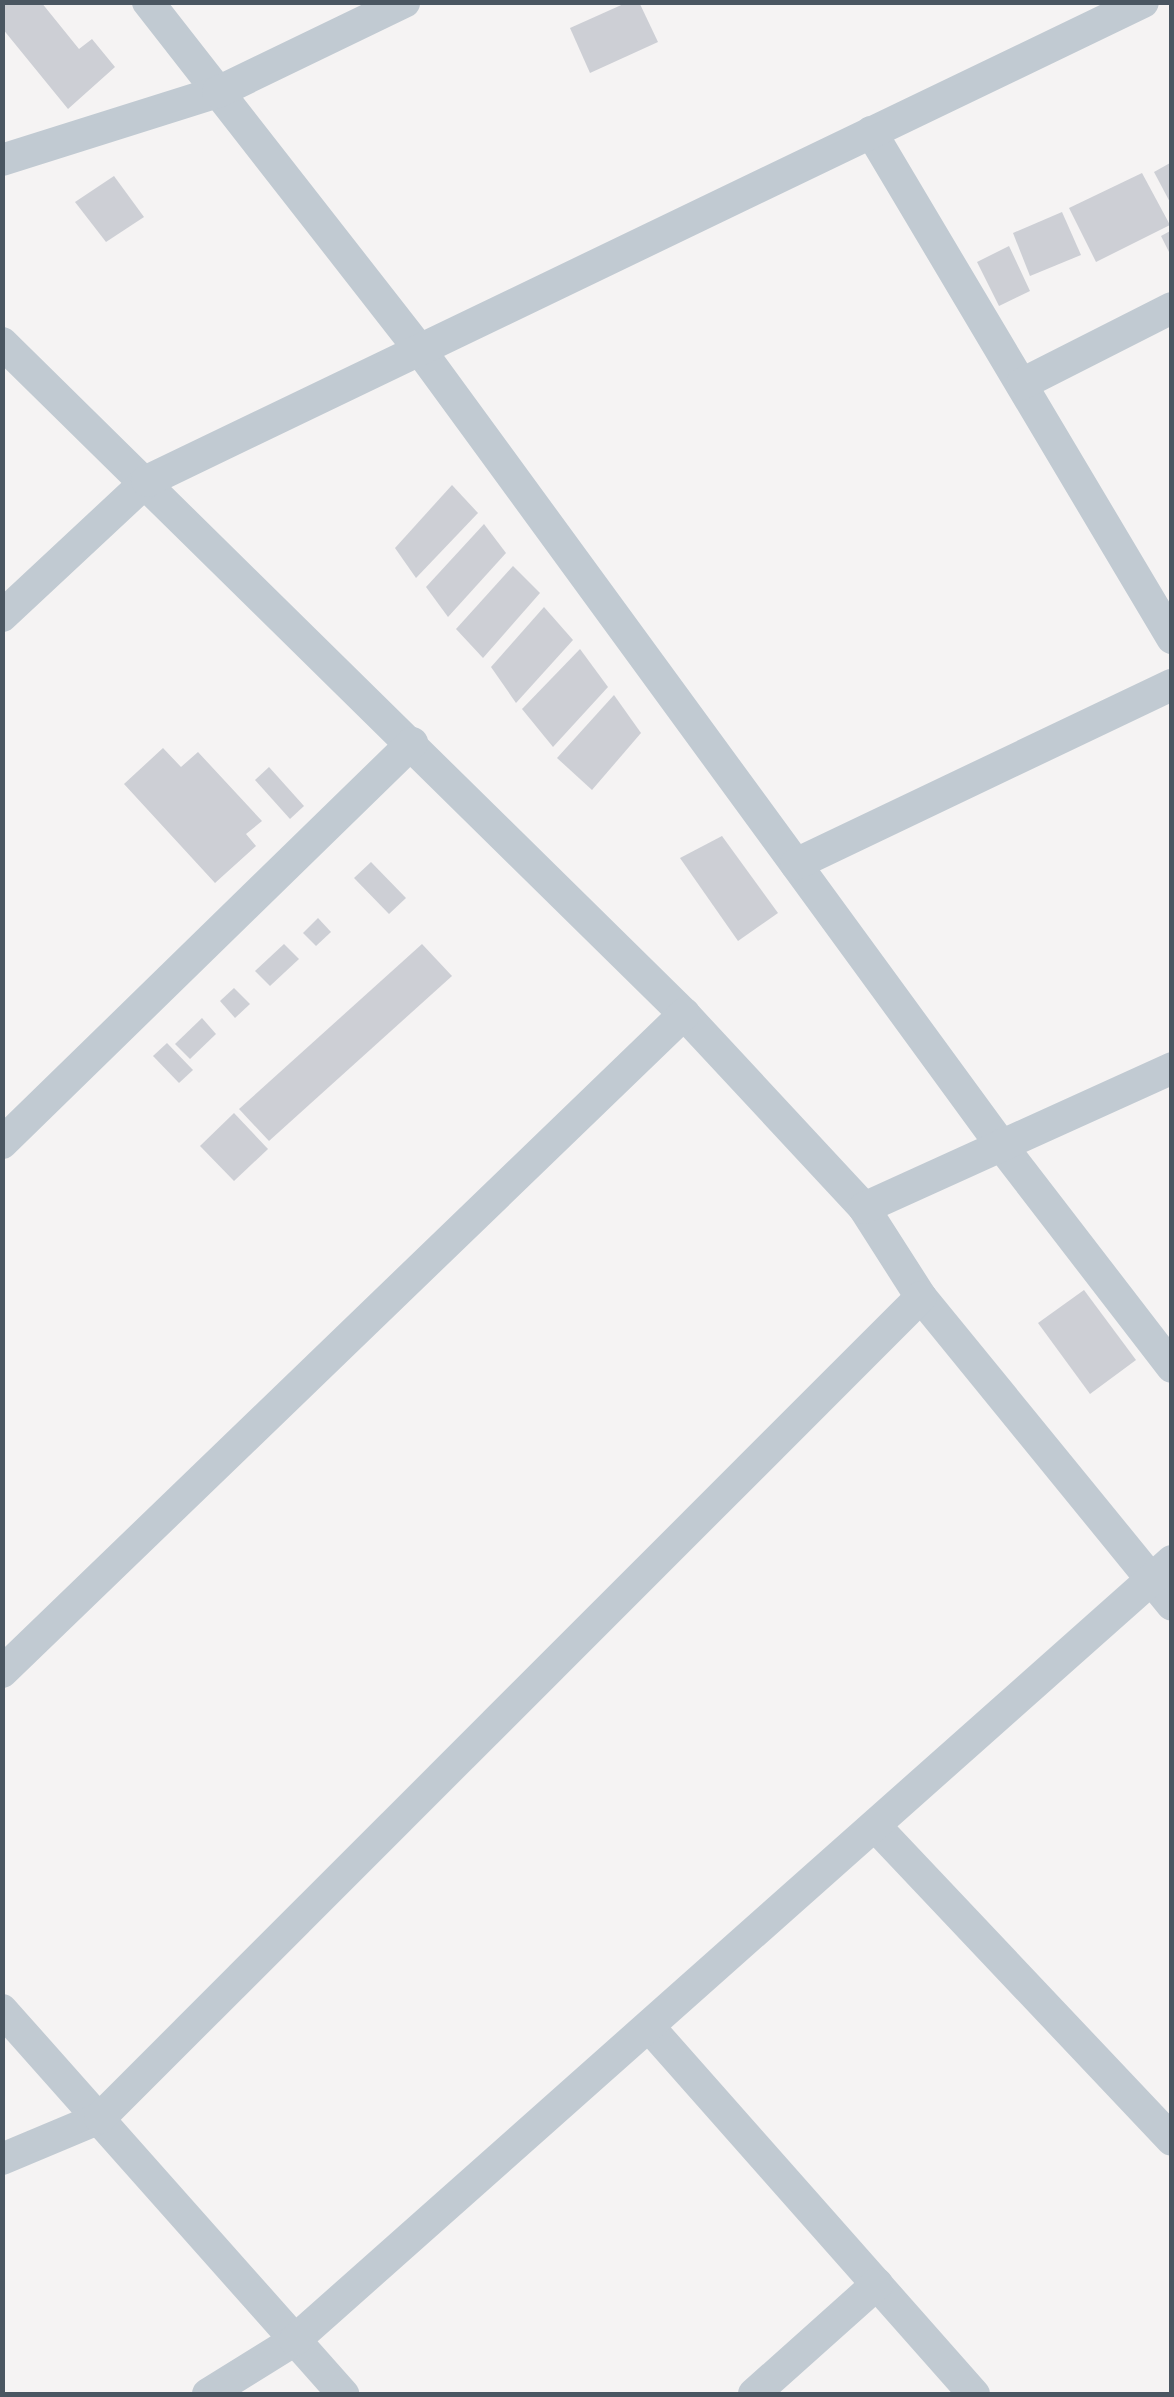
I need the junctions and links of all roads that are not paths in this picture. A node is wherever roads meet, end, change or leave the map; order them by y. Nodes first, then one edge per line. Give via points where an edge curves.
1 (148, 2) edge
2 (404, 2) edge
3 (1143, 2) edge
4 (218, 92) junction
5 (871, 132) junction
6 (2, 160) edge
7 (1172, 308) edge
8 (2, 342) edge
9 (420, 350) junction
10 (1022, 384) junction
11 (147, 480) junction
12 (2, 616) edge
13 (1172, 638) edge
14 (1172, 685) edge
15 (412, 743) junction
16 (796, 864) junction
17 (684, 1014) junction
18 (1172, 1068) edge
19 (2, 1143) edge
20 (1001, 1145) junction
21 (864, 1208) junction
22 (922, 1297) junction
23 (1172, 1367) edge
24 (1159, 1571) edge
25 (1172, 1605) edge
26 (2, 1672) edge
27 (877, 1828) junction
28 (2, 2010) edge
29 (650, 2028) junction
30 (100, 2118) junction
31 (1172, 2140) edge
32 (2, 2158) edge
33 (877, 2284) junction
34 (295, 2340) junction
35 (208, 2394) edge
36 (343, 2394) edge
37 (754, 2394) edge
38 (974, 2394) edge

1 - 4 street
2 - 4 street
3 - 5 street
4 - 6 street
4 - 9 street
5 - 9 street
5 - 10 street
7 - 10 street
8 - 11 street
9 - 11 street
9 - 16 street
10 - 13 street
11 - 12 street
11 - 15 street
14 - 16 street
15 - 17 street
15 - 19 street
16 - 20 street
17 - 21 street
17 - 26 street
18 - 20 street
20 - 21 street
20 - 23 street
21 - 22 street
22 - 24 street
22 - 30 street
24 - 25 street
24 - 27 street
27 - 29 street
27 - 31 street
28 - 30 street
29 - 33 street
29 - 34 street
30 - 32 street
30 - 34 street
33 - 37 street
33 - 38 street
34 - 35 street
34 - 36 street

